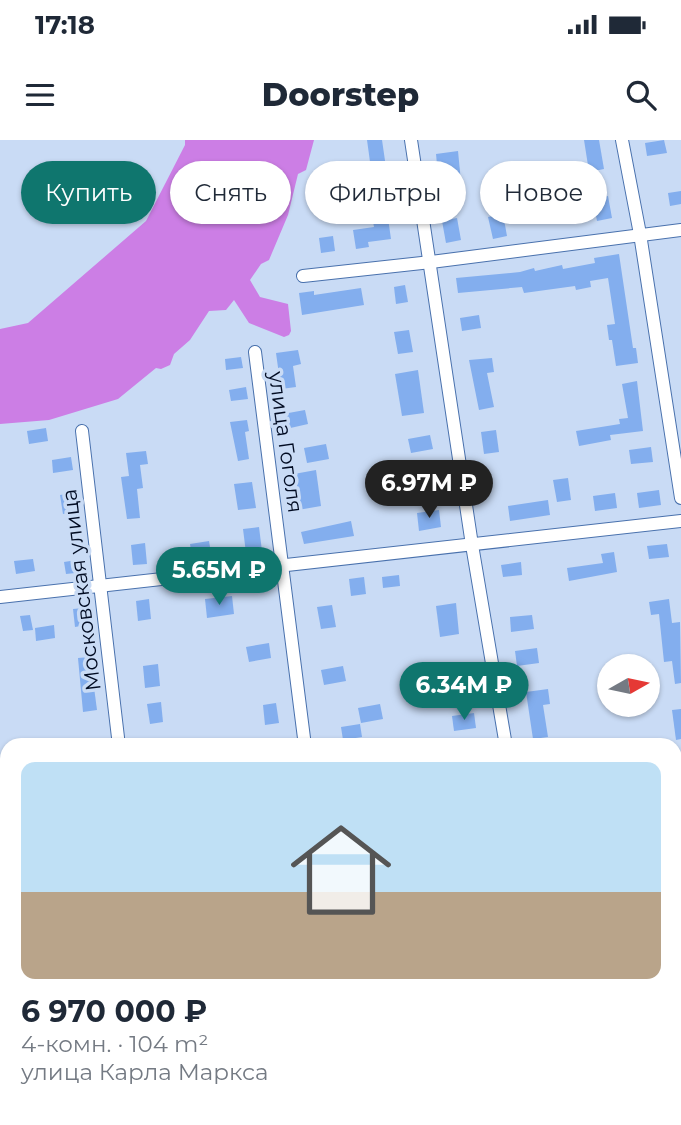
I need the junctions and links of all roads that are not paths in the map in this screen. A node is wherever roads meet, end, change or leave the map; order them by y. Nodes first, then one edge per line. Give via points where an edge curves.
1 (411, 140) edge
2 (622, 140) edge
3 (681, 230) edge
4 (640, 234) junction
5 (431, 262) junction
6 (303, 276) dead end
7 (255, 352) dead end
8 (82, 431) dead end
9 (681, 498) edge
10 (681, 521) edge
11 (472, 545) junction
12 (283, 566) junction
13 (100, 587) junction
14 (0, 597) edge
15 (118, 738) edge
16 (304, 738) edge
17 (505, 738) edge

1 - 5 street
2 - 4 street
3 - 4 street
4 - 5 street
4 - 9 street
5 - 6 street
5 - 11 street
7 - 12 street, улица Гоголя
8 - 13 street, Московская улица
10 - 11 street
11 - 12 street
11 - 17 street
12 - 13 street
12 - 16 street, улица Гоголя
13 - 14 street
13 - 15 street, Московская улица

